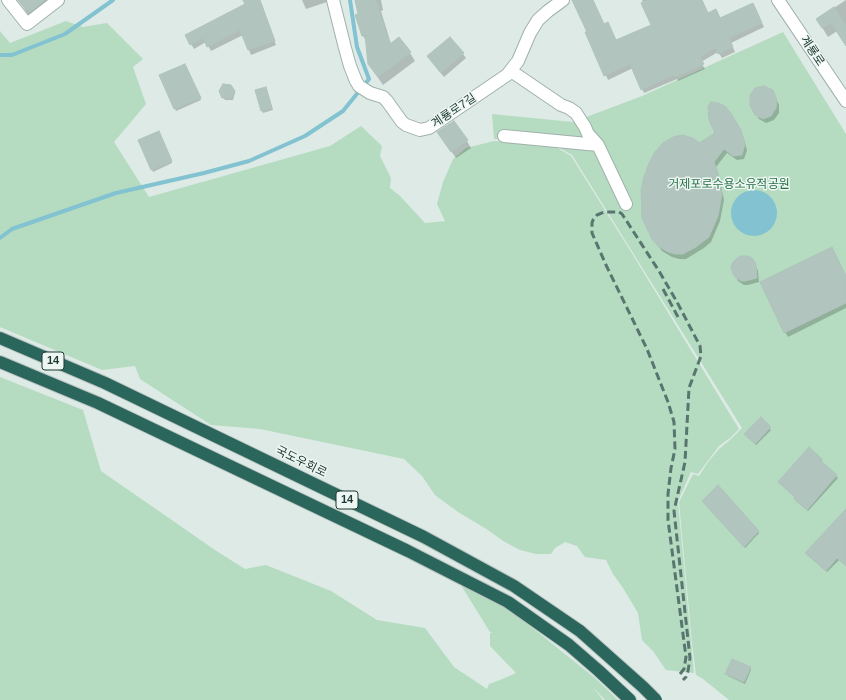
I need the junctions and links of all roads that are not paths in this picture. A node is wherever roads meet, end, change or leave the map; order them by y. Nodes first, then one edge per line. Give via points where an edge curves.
1 (8, 0) edge
2 (58, 0) edge
3 (333, 0) edge
4 (563, 0) edge
5 (778, 0) edge
6 (511, 71) junction
7 (846, 101) edge
8 (504, 136) dead end
9 (598, 145) junction
10 (626, 204) dead end
11 (0, 338) edge
12 (0, 362) edge
13 (630, 700) edge
14 (656, 700) edge

1 - 2 street via 27,24
3 - 6 street, 계룡로7길 via 354,78 359,86 383,97 406,125 420,130 429,128
4 - 6 street, 계룡로7길 via 538,20
5 - 7 street, 계룡로
6 - 9 street via 561,105 576,112 588,134
8 - 9 street
9 - 10 street
11 - 14 highway, 국도우회로 / 14, bridge via 105,383 424,537 514,586 580,631
12 - 13 highway, 14 via 98,403 408,551 508,602 569,645

